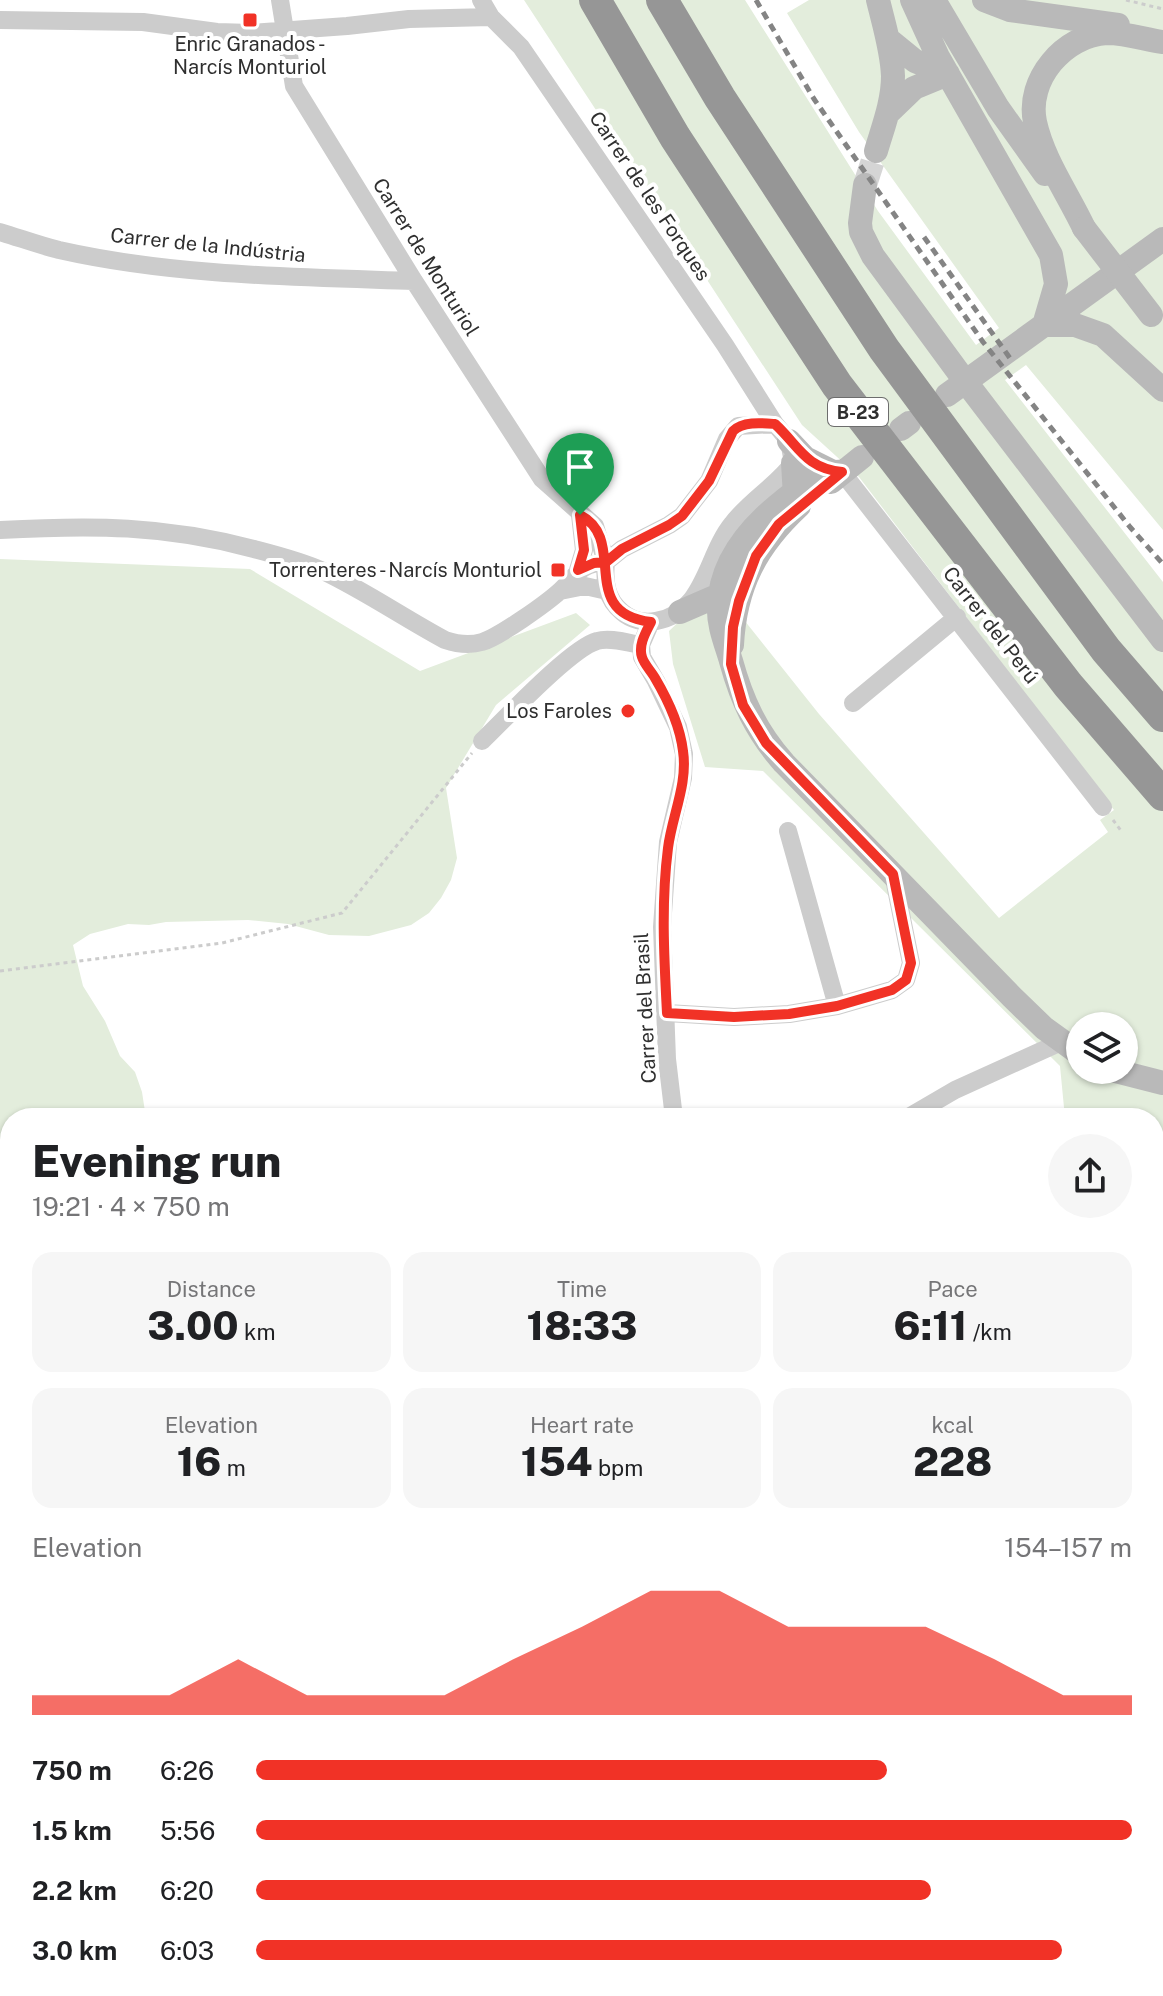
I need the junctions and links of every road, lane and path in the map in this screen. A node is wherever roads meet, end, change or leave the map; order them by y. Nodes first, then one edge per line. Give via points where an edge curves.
1 (280, 0) edge
2 (481, 0) edge
3 (595, 0) edge
4 (662, 0) edge
5 (878, 0) edge
6 (912, 0) edge
7 (934, 0) edge
8 (984, 0) edge
9 (1126, 0) edge
10 (1163, 9) edge
11 (491, 17) junction
12 (0, 20) edge
13 (286, 31) junction
14 (888, 39) junction
15 (1162, 43) edge
16 (948, 74) junction
17 (888, 113) junction
18 (876, 151) tunnel mouth
19 (865, 185) tunnel mouth
20 (1084, 228) junction
21 (0, 232) edge
22 (1163, 239) edge
23 (414, 281) junction
24 (1157, 322) edge
25 (1044, 325) junction
26 (956, 388) junction
27 (1163, 390) edge
28 (786, 443) junction
29 (862, 457) dead end
30 (836, 471) junction
31 (794, 492) junction
32 (580, 515) junction
33 (0, 530) edge
34 (764, 543) junction
35 (606, 562) junction
36 (578, 570) junction
37 (744, 581) junction
38 (560, 591) junction
39 (607, 591) junction
40 (720, 595) junction
41 (680, 612) junction
42 (957, 617) junction
43 (651, 622) junction
44 (721, 627) junction
45 (1163, 640) edge
46 (641, 645) junction
47 (731, 664) junction
48 (853, 703) dead end
49 (1163, 716) edge
50 (482, 741) joint
51 (1163, 795) edge
52 (1103, 807) dead end
53 (1118, 826) dead end
54 (788, 831) dead end
55 (1122, 832) dead end
56 (893, 874) junction
57 (0, 971) edge
58 (837, 1006) junction
59 (667, 1013) junction
60 (1066, 1044) edge
61 (1066, 1050) edge
62 (1138, 1077) edge
63 (1163, 1083) edge
64 (673, 1108) edge
65 (924, 1108) edge

1 - 13 street, Carrer de Monturiol
2 - 11 street, Carrer de les Forques
3 - 51 highway, B-23 via 675,137 837,385 1068,685
4 - 49 highway, B-23 via 884,349 1106,650
5 - 14 street
6 - 16 street
7 - 20 street via 998,108
8 - 15 street via 1010,10 1122,25
9 - 10 path
11 - 13 street
11 - 28 street, Carrer de les Forques via 521,47
12 - 13 street
13 - 23 street, Carrer de Monturiol via 294,86
14 - 16 street via 915,61
14 - 17 street via 893,76
15 - 20 street via 1107,33 1077,41 1048,67 1036,88 1040,138
16 - 17 street via 914,88
16 - 25 street via 1051,255 1056,284
17 - 18 street
19 - 26 street via 860,223 864,240
20 - 24 street, bridge
21 - 23 street, Carrer de la Indústria via 59,250 162,266
22 - 25 street
23 - 32 street, Carrer de Monturiol via 542,479
25 - 26 street
25 - 27 street via 1075,325 1103,335
26 - 45 street
28 - 30 street
28 - 31 street
28 - 35 street via 764,423 738,426 709,481 682,516
28 - 41 street via 718,545 700,590
29 - 30 street
30 - 31 street
30 - 34 street
30 - 42 street, Carrer del Perú
31 - 34 street via 793,501 764,534
31 - 40 street via 739,545
32 - 35 street, Carrer de Monturiol via 595,526
32 - 36 street via 584,550
33 - 38 street via 122,527 231,543 321,570 456,644 491,638
34 - 37 street
35 - 36 street
35 - 39 street
36 - 38 street
37 - 40 street
37 - 47 street
38 - 39 street via 585,586
39 - 43 street via 622,613
40 - 41 street
40 - 44 street
41 - 43 street
41 - 44 street
42 - 48 street
42 - 52 street, Carrer del Perú
43 - 46 street
44 - 47 street
46 - 50 street via 607,640 589,645
46 - 59 street, Carrer del Brasil via 642,657 678,727 684,754 664,882
47 - 56 street via 743,705 766,743
50 - 57 path via 342,913 222,943
53 - 55 path
54 - 58 street
56 - 58 street via 911,963 906,980 892,990
56 - 60 street via 1012,997
58 - 59 street via 734,1017
59 - 64 street, Carrer del Brasil
61 - 65 street via 955,1090
62 - 63 street

